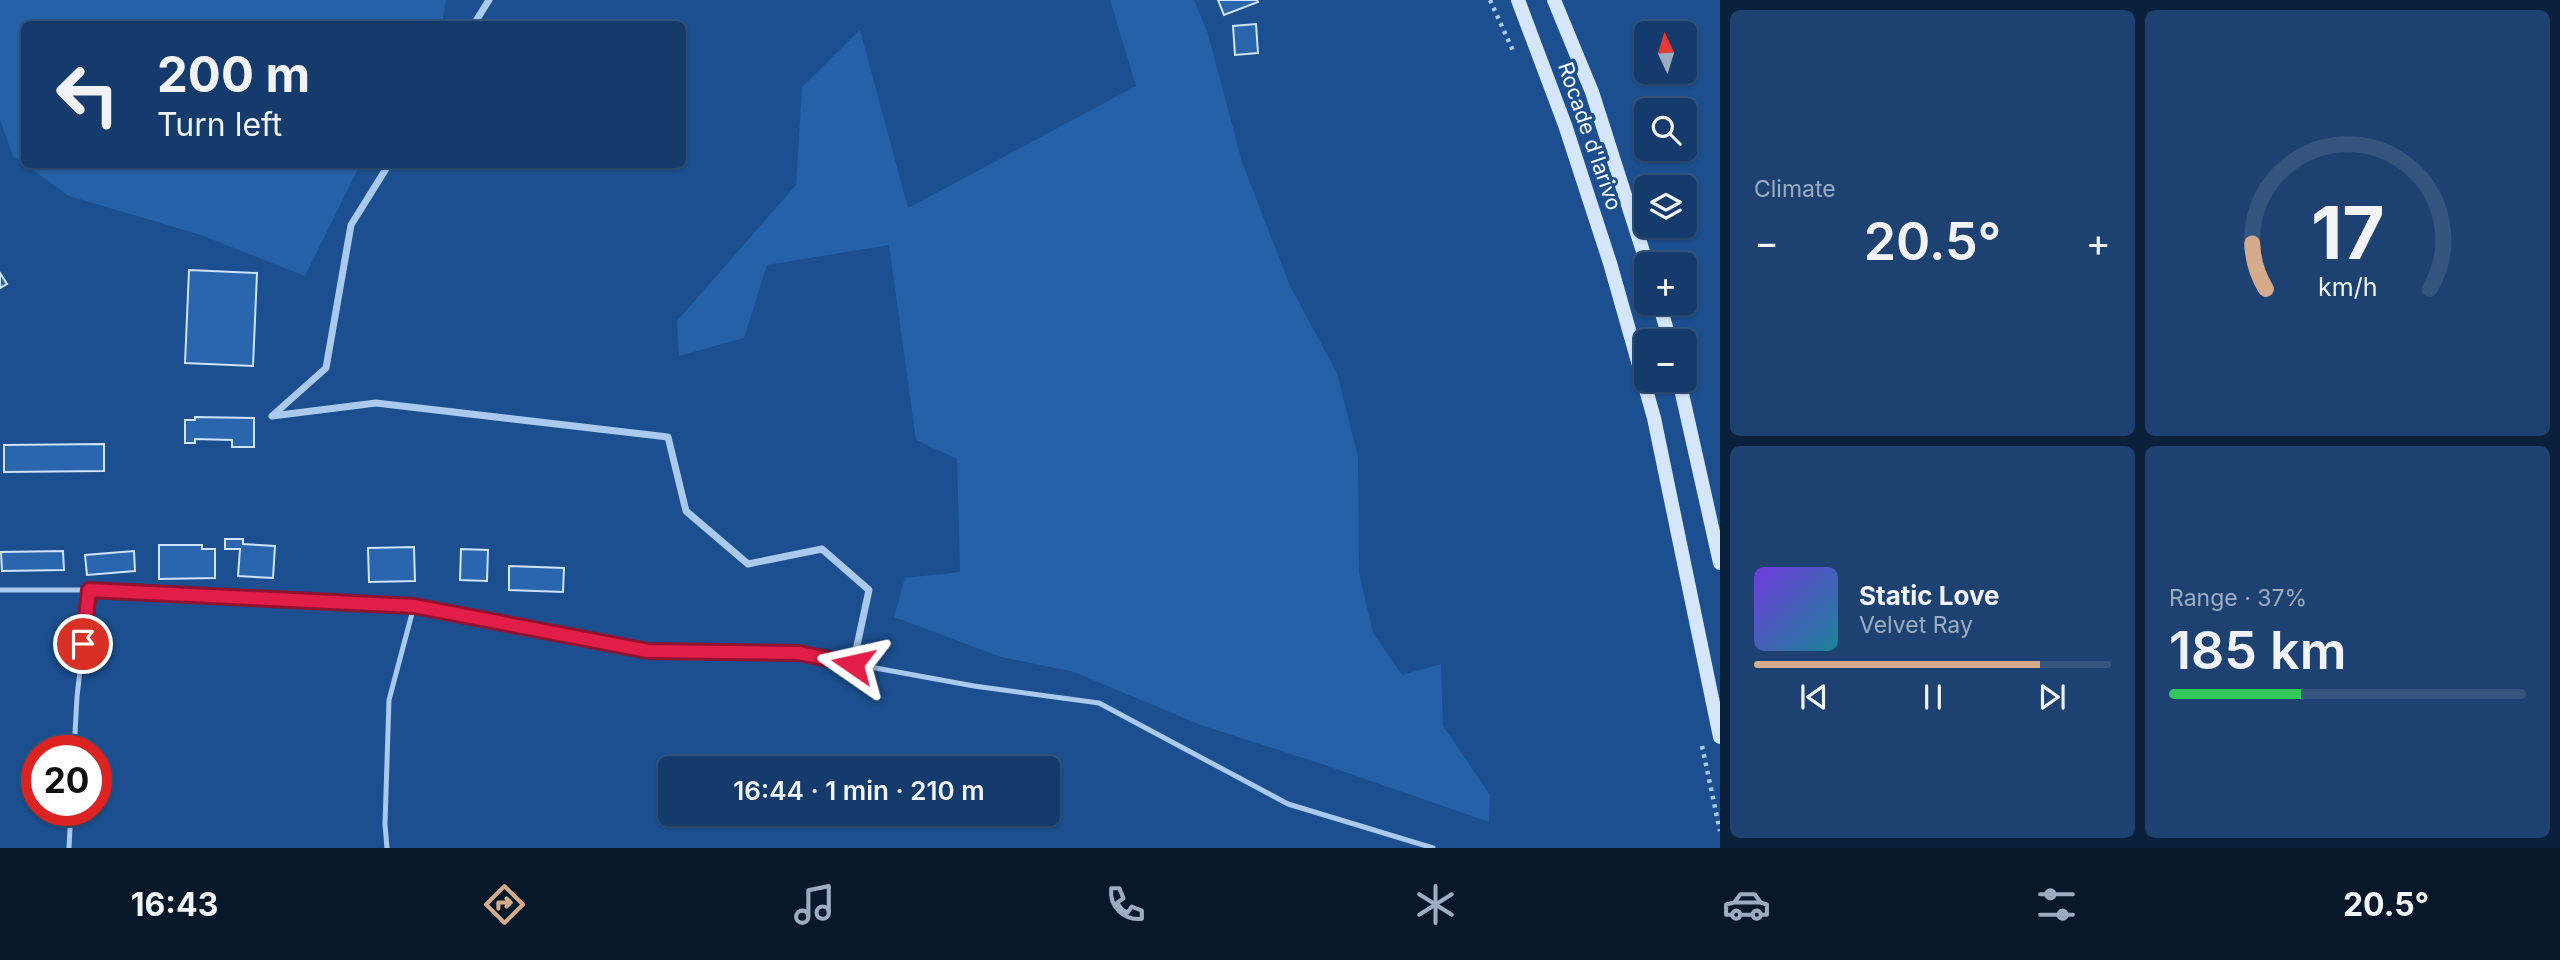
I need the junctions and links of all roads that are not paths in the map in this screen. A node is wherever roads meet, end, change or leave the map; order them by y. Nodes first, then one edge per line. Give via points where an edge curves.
1 (489, 0) edge
2 (1518, 0) edge
3 (1554, 0) edge
4 (476, 21) edge
5 (386, 168) edge
6 (1643, 252) edge
7 (1682, 392) edge
8 (1720, 563) edge
9 (0, 590) edge
10 (89, 590) junction
11 (414, 606) junction
12 (853, 664) junction
13 (75, 735) edge
14 (1720, 737) edge
15 (70, 826) edge
16 (69, 848) edge
17 (387, 848) edge
18 (1433, 848) edge

1 - 4 street
2 - 14 main road, Rocade d'Iarivo via 1606,251 1654,418
3 - 6 main road, Rocade d'Iarivo via 1592,92
5 - 12 street via 351,225 326,368 272,416 376,403 668,437 686,511 748,564 822,549 869,590
7 - 8 main road
9 - 10 lane
10 - 11 lane
10 - 13 lane
11 - 12 lane via 648,651 799,653
11 - 17 lane via 389,700
12 - 18 lane via 1099,703 1288,804
15 - 16 lane

